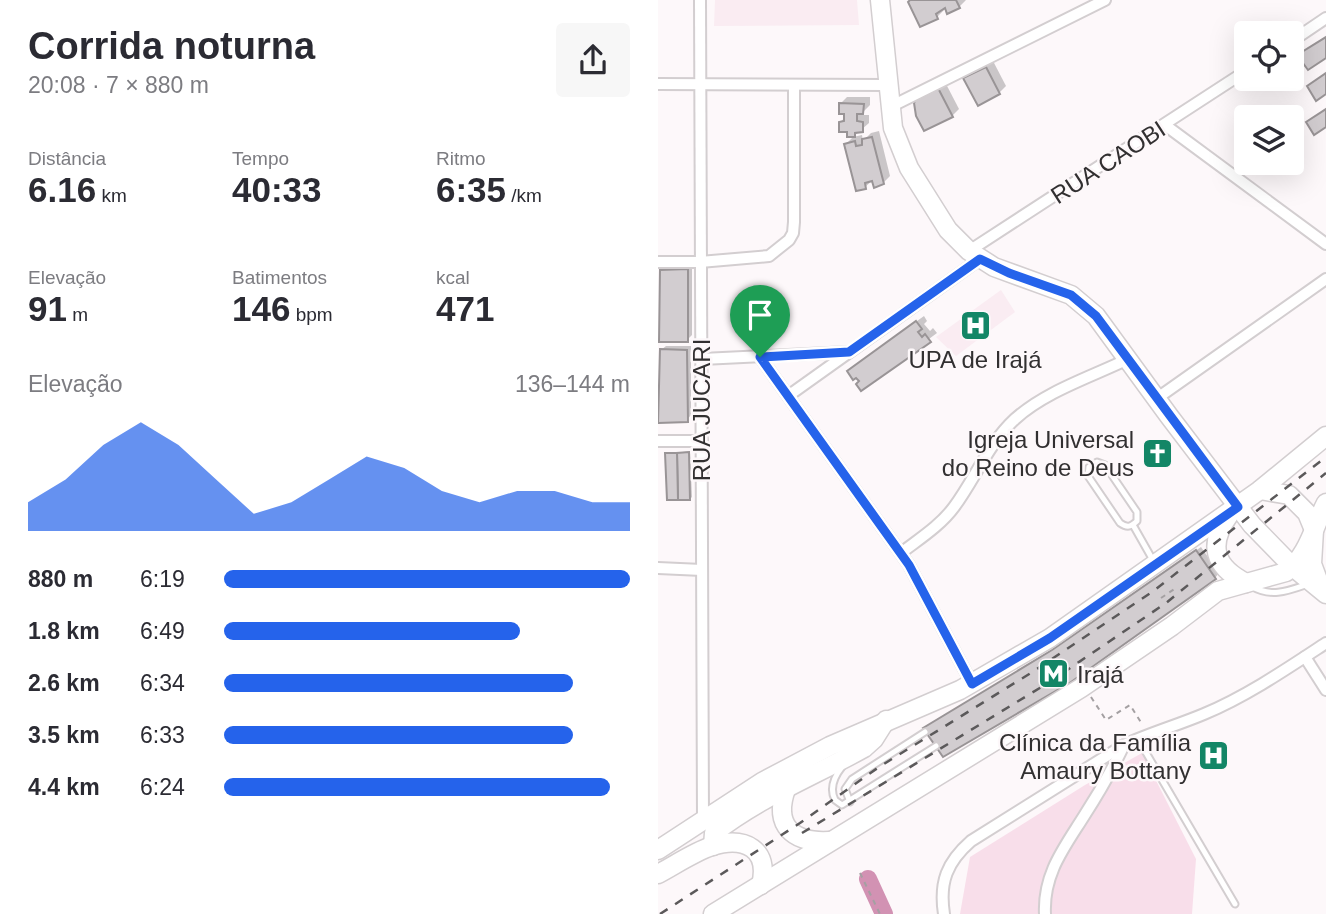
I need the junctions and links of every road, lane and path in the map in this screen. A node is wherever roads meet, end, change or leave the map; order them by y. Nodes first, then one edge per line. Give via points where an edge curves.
1 (700, 0) edge
2 (880, 0) edge
3 (1105, 0) edge
4 (1326, 18) edge
5 (1304, 33) edge
6 (1234, 79) edge
7 (658, 84) edge
8 (700, 84) junction
9 (794, 85) junction
10 (887, 85) junction
11 (890, 107) junction
12 (1165, 125) junction
13 (1326, 244) edge
14 (974, 255) junction
15 (658, 262) edge
16 (700, 262) junction
17 (1326, 278) edge
18 (849, 352) junction
19 (760, 357) junction
20 (702, 359) junction
21 (1128, 359) junction
22 (788, 396) junction
23 (1156, 399) junction
24 (1326, 436) edge
25 (702, 440) junction
26 (658, 441) edge
27 (1260, 490) junction
28 (1326, 503) edge
29 (1234, 509) junction
30 (1133, 525) junction
31 (1314, 530) junction
32 (1324, 545) edge
33 (901, 553) junction
34 (1155, 565) junction
35 (1293, 567) junction
36 (658, 568) edge
37 (702, 570) junction
38 (1245, 583) junction
39 (1176, 588) dead end
40 (1320, 589) edge
41 (1161, 598) dead end
42 (1326, 643) edge
43 (1305, 657) junction
44 (972, 684) junction
45 (1081, 688) junction
46 (1326, 690) edge
47 (886, 720) junction
48 (925, 732) dead end
49 (1143, 736) junction
50 (936, 746) dead end
51 (1124, 746) junction
52 (850, 756) junction
53 (786, 789) junction
54 (849, 802) junction
55 (703, 820) junction
56 (831, 841) junction
57 (713, 846) junction
58 (659, 849) edge
59 (860, 873) dead end
60 (658, 874) edge
61 (761, 885) junction
62 (1235, 904) dead end
63 (713, 914) edge
64 (880, 914) edge
65 (944, 914) edge
66 (1045, 914) edge

1 - 8 street, RUA JUCARI
2 - 10 main road
3 - 11 street
4 - 5 street
6 - 12 street, RUA CAOBI
7 - 8 street
8 - 9 street
8 - 16 street, RUA JUCARI
9 - 10 street
9 - 16 street via 793,233 769,256
10 - 11 main road
11 - 14 main road via 909,167 948,230
12 - 13 street
12 - 14 street, RUA CAOBI
14 - 18 street, RUA CAOBI
14 - 21 main road via 1071,295 1096,316
15 - 16 street
16 - 20 street, RUA JUCARI
17 - 23 street
18 - 19 street
18 - 22 street, RUA CAOBI
19 - 20 street
19 - 22 street
20 - 25 street, RUA JUCARI
21 - 23 main road
21 - 33 street via 1023,412 990,449 948,515
22 - 33 street
23 - 29 main road
24 - 27 main road
25 - 26 street
25 - 37 street, RUA JUCARI
27 - 29 main road
27 - 31 main road via 1289,495 1307,513
28 - 31 main road
29 - 34 main road
29 - 35 main road
29 - 38 main road via 1220,527 1216,550 1223,568
30 - 30 lane via 1120,523 1088,476 1092,463 1105,465 1138,517
30 - 34 lane
31 - 32 street
31 - 35 main road
31 - 40 main road via 1312,564
33 - 44 street
34 - 44 main road via 1022,659
35 - 38 main road
35 - 40 main road
36 - 37 street
37 - 55 street, RUA JUCARI
38 - 40 lane via 1276,594
38 - 45 main road via 1213,594
39 - 41 path
42 - 43 street
43 - 46 street
43 - 49 street via 1206,713
44 - 47 main road
45 - 49 path via 1106,720 1130,705
45 - 56 main road
47 - 52 main road via 869,744
47 - 55 main road via 762,782
48 - 54 lane via 852,779 845,789
49 - 51 street
49 - 62 lane
50 - 54 lane
51 - 65 street via 963,848 946,870
51 - 66 street via 1054,864 1047,882
52 - 53 main road
52 - 54 lane via 832,790 837,803
53 - 56 main road via 781,808 786,826 801,839
53 - 57 main road via 729,821 714,833
55 - 58 main road
56 - 61 main road
57 - 60 main road
57 - 61 main road via 740,843 755,849 764,870
59 - 64 path
61 - 63 main road

